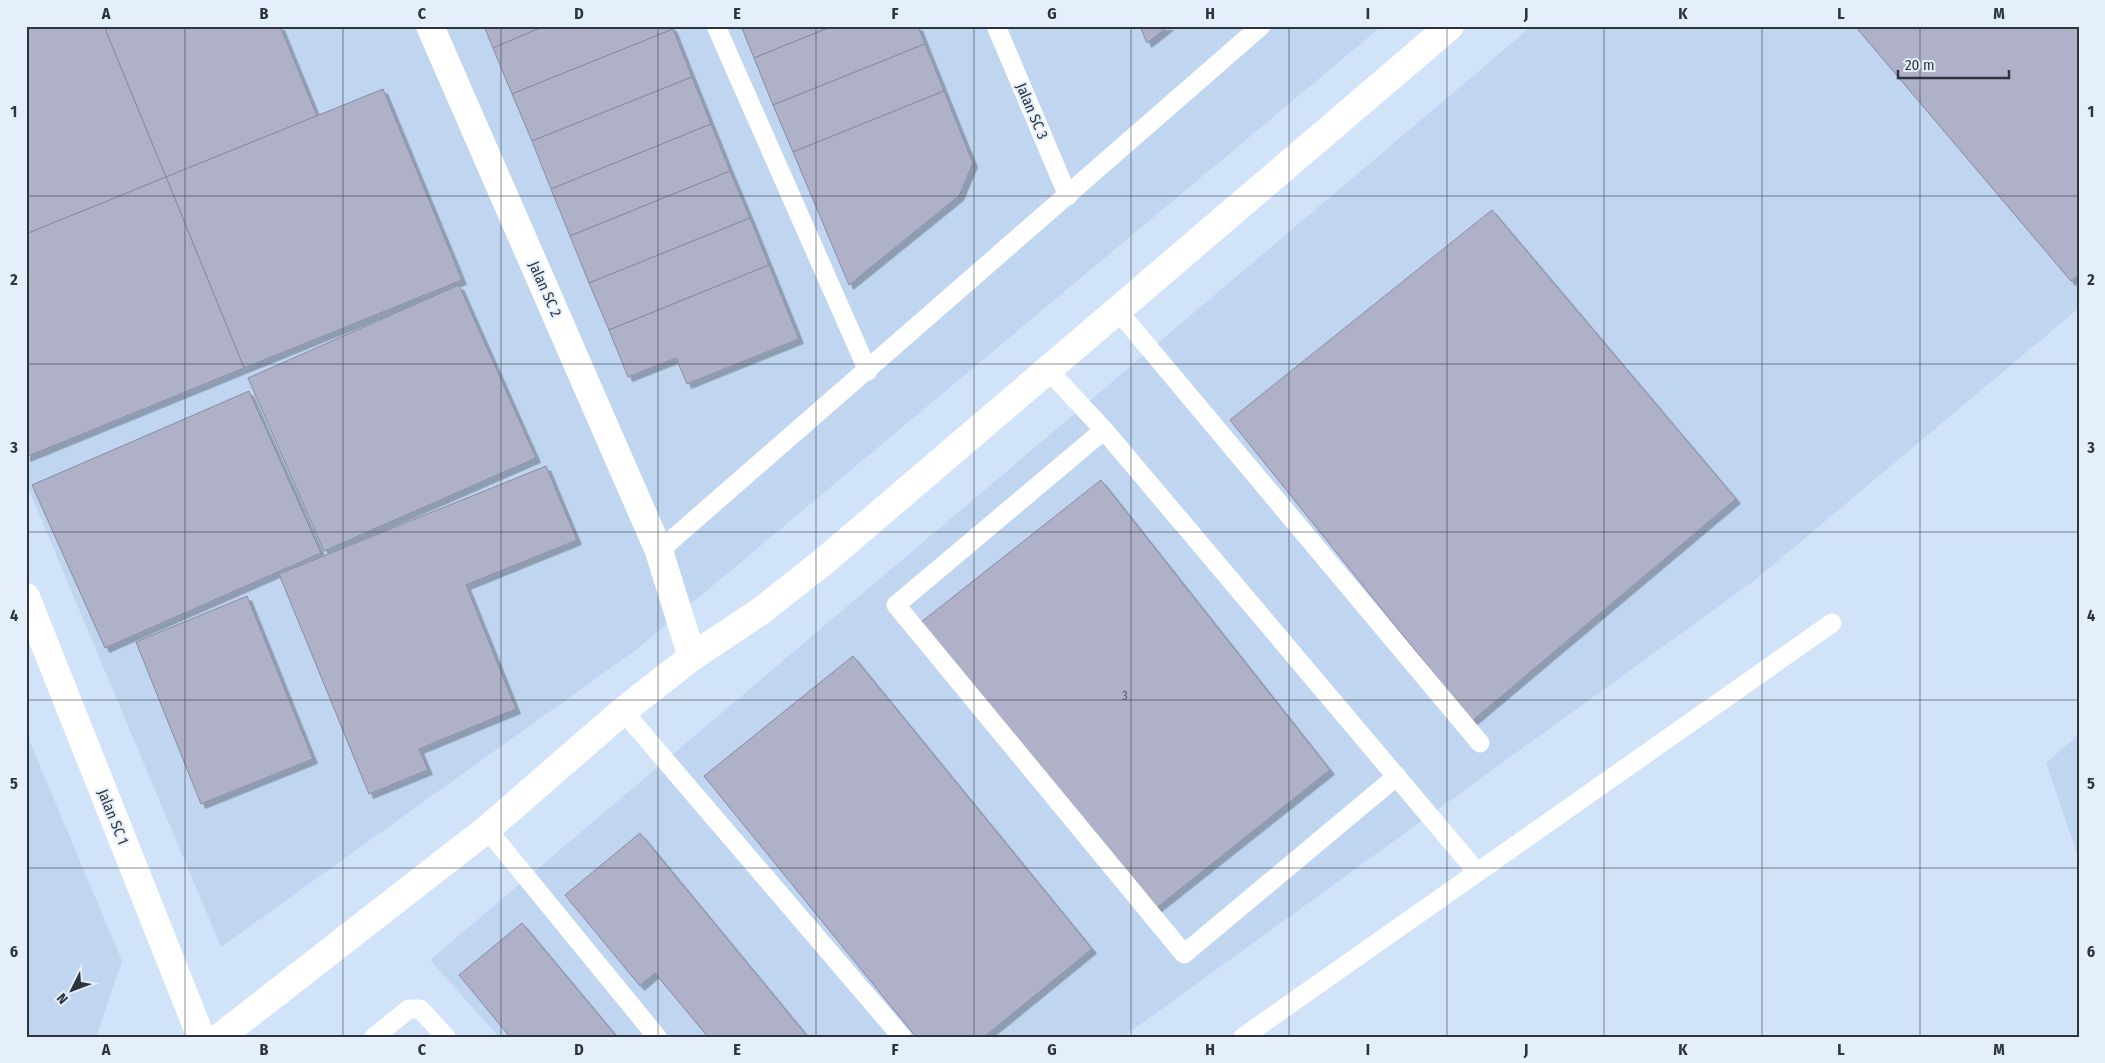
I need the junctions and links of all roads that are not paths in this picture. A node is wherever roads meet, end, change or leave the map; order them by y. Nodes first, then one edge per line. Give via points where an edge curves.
1 (430, 26) edge
2 (716, 26) edge
3 (996, 26) edge
4 (1261, 26) edge
5 (1450, 26) edge
6 (1068, 196) junction
7 (1118, 312) junction
8 (868, 370) junction
9 (1049, 371) junction
10 (1104, 430) junction
11 (659, 551) junction
12 (27, 599) edge
13 (1832, 623) dead end
14 (692, 657) junction
15 (623, 711) junction
16 (1480, 743) dead end
17 (1397, 776) junction
18 (487, 828) junction
19 (1477, 872) junction
20 (201, 1037) edge
21 (220, 1037) edge
22 (374, 1037) edge
23 (446, 1037) edge
24 (657, 1037) edge
25 (902, 1037) edge
26 (1242, 1037) edge

1 - 11 street, Jalan SC 2
2 - 8 lane
3 - 6 lane, Jalan SC 3
4 - 6 lane
5 - 7 street
6 - 8 lane
7 - 9 street
7 - 16 lane
8 - 11 lane
9 - 10 lane
9 - 14 street via 823,562 761,611
10 - 17 lane
10 - 17 lane via 896,604 1184,954
11 - 14 street, Jalan SC 2
12 - 20 street, Jalan SC 1
13 - 19 lane
14 - 15 street
15 - 18 street
15 - 25 lane
17 - 19 lane
18 - 21 street
18 - 24 lane
19 - 26 lane
22 - 23 lane via 410,1008 415,1008 420,1009

